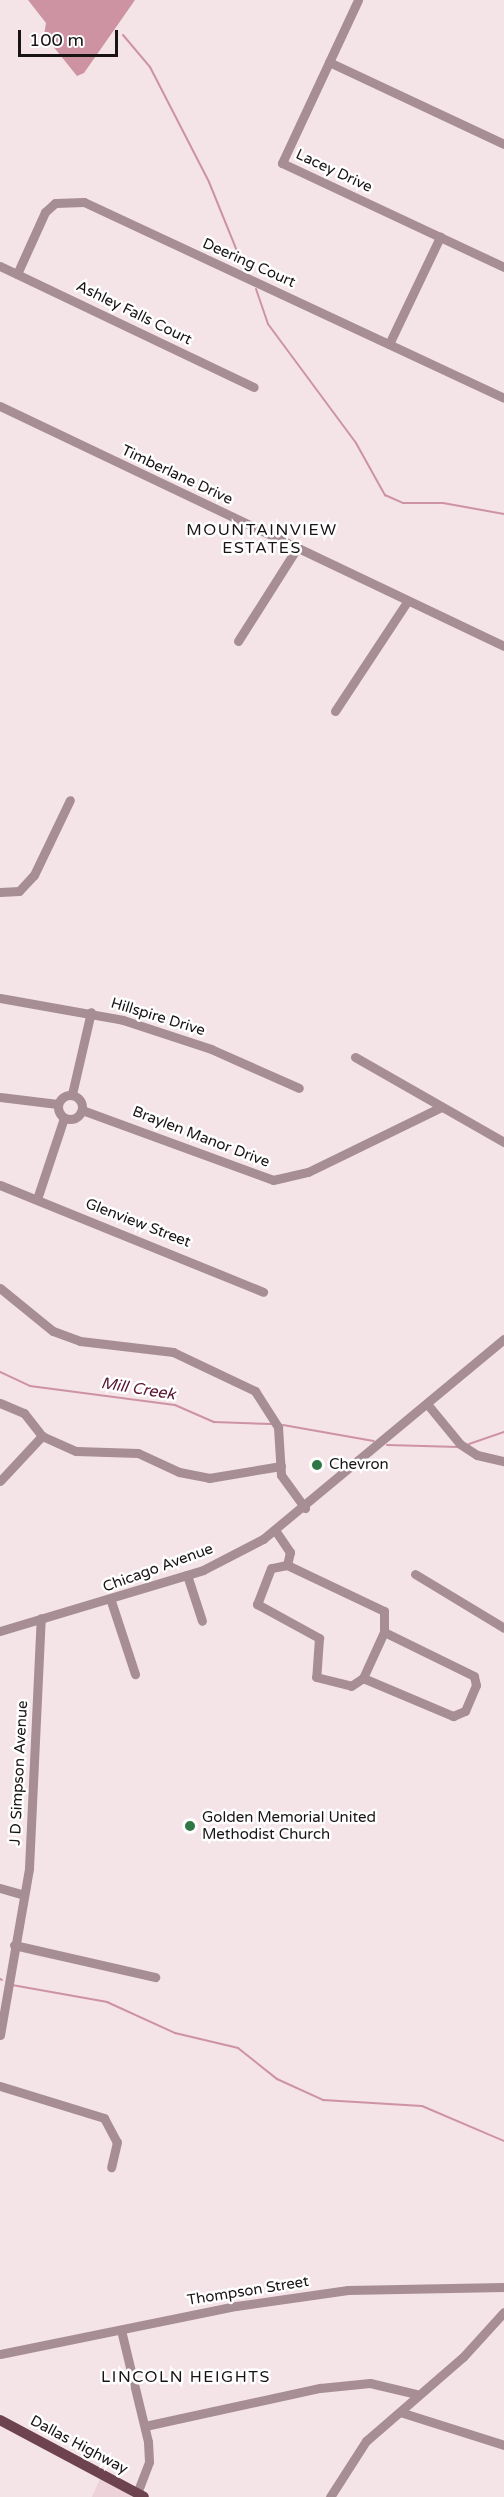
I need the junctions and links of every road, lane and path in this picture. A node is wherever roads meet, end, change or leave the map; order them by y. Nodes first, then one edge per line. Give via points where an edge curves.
1 (358, 0) edge
2 (329, 62) junction
3 (504, 144) edge
4 (440, 237) junction
5 (0, 266) edge
6 (504, 267) edge
7 (18, 274) junction
8 (388, 344) junction
9 (254, 387) dead end
10 (504, 398) edge
11 (0, 406) edge
12 (297, 548) junction
13 (407, 602) junction
14 (238, 641) dead end
15 (504, 646) edge
16 (335, 711) dead end
17 (70, 800) dead end
18 (0, 891) edge
19 (0, 998) edge
20 (91, 1012) junction
21 (355, 1057) dead end
22 (299, 1088) dead end
23 (72, 1095) junction
24 (0, 1097) edge
25 (58, 1104) junction
26 (441, 1107) junction
27 (81, 1110) junction
28 (64, 1118) junction
29 (504, 1142) edge
30 (0, 1185) edge
31 (37, 1199) junction
32 (0, 1288) edge
33 (263, 1292) dead end
34 (504, 1339) edge
35 (0, 1402) edge
36 (428, 1406) junction
37 (42, 1436) junction
38 (504, 1461) edge
39 (280, 1466) junction
40 (0, 1482) edge
41 (305, 1508) junction
42 (275, 1530) junction
43 (287, 1564) junction
44 (415, 1574) dead end
45 (188, 1575) junction
46 (111, 1601) junction
47 (41, 1618) junction
48 (202, 1621) dead end
49 (504, 1628) edge
50 (0, 1631) edge
51 (384, 1632) junction
52 (135, 1674) dead end
53 (363, 1678) junction
54 (0, 1888) edge
55 (24, 1895) junction
56 (14, 1945) junction
57 (155, 1977) dead end
58 (0, 2035) edge
59 (0, 2085) edge
60 (111, 2168) dead end
61 (504, 2287) edge
62 (504, 2312) edge
63 (121, 2330) junction
64 (0, 2354) edge
65 (416, 2394) junction
66 (400, 2412) junction
67 (0, 2420) edge
68 (146, 2426) junction
69 (504, 2445) edge
70 (140, 2495) edge
71 (330, 2497) edge

1 - 2 street, Lacey Drive
2 - 3 street
2 - 4 street, Lacey Drive via 282,163
4 - 6 street, Lacey Drive
4 - 8 street
5 - 7 street, Ashley Falls Court
7 - 8 street, Deering Court via 45,212 71,199
7 - 9 street, Ashley Falls Court
8 - 10 street, Deering Court
11 - 12 street, Timberlane Drive
12 - 13 street, Timberlane Drive
12 - 14 street
13 - 15 street, Timberlane Drive
13 - 16 street
17 - 18 street via 34,875 19,891
19 - 20 street, Hillspire Drive
20 - 22 street, Hillspire Drive via 211,1049
20 - 23 street
21 - 26 street
23 - 25 street
23 - 27 street
24 - 25 street
25 - 28 street
26 - 27 street, Braylen Manor Drive via 308,1172 273,1180
26 - 29 street
27 - 28 street via 75,1118
28 - 31 street
30 - 31 street, Glenview Street
31 - 33 street, Glenview Street
32 - 39 street via 53,1331 80,1341 172,1352 255,1391 278,1427
34 - 36 street, Chicago Avenue
35 - 37 street via 24,1413
36 - 38 street via 460,1444 477,1455
36 - 41 street, Chicago Avenue
37 - 39 street via 76,1451 138,1453 179,1472 209,1478
37 - 40 street
39 - 41 street
41 - 42 street, Chicago Avenue
42 - 43 street via 290,1552
42 - 45 street, Chicago Avenue
43 - 51 street via 384,1611
43 - 53 street via 271,1568 258,1597 261,1611 318,1638 316,1677 338,1686
44 - 49 street
45 - 46 street, Chicago Avenue
45 - 48 street
46 - 47 street, Chicago Avenue
46 - 52 street
47 - 50 street, Chicago Avenue
47 - 55 street, J D Simpson Avenue via 36,1781
51 - 53 street
51 - 53 street via 474,1676 476,1685 465,1711 453,1716
54 - 55 street
55 - 56 street, J D Simpson Avenue
56 - 57 street
56 - 58 street, J D Simpson Avenue
59 - 60 street via 104,2118 117,2142
61 - 63 street, Thompson Street via 348,2290
62 - 65 street via 463,2357
63 - 64 street, Thompson Street
63 - 68 street
65 - 66 street
65 - 68 street via 370,2383 320,2388
66 - 69 street
66 - 71 street via 348,2463
67 - 70 main road, Dallas Highway
68 - 70 street via 149,2462

